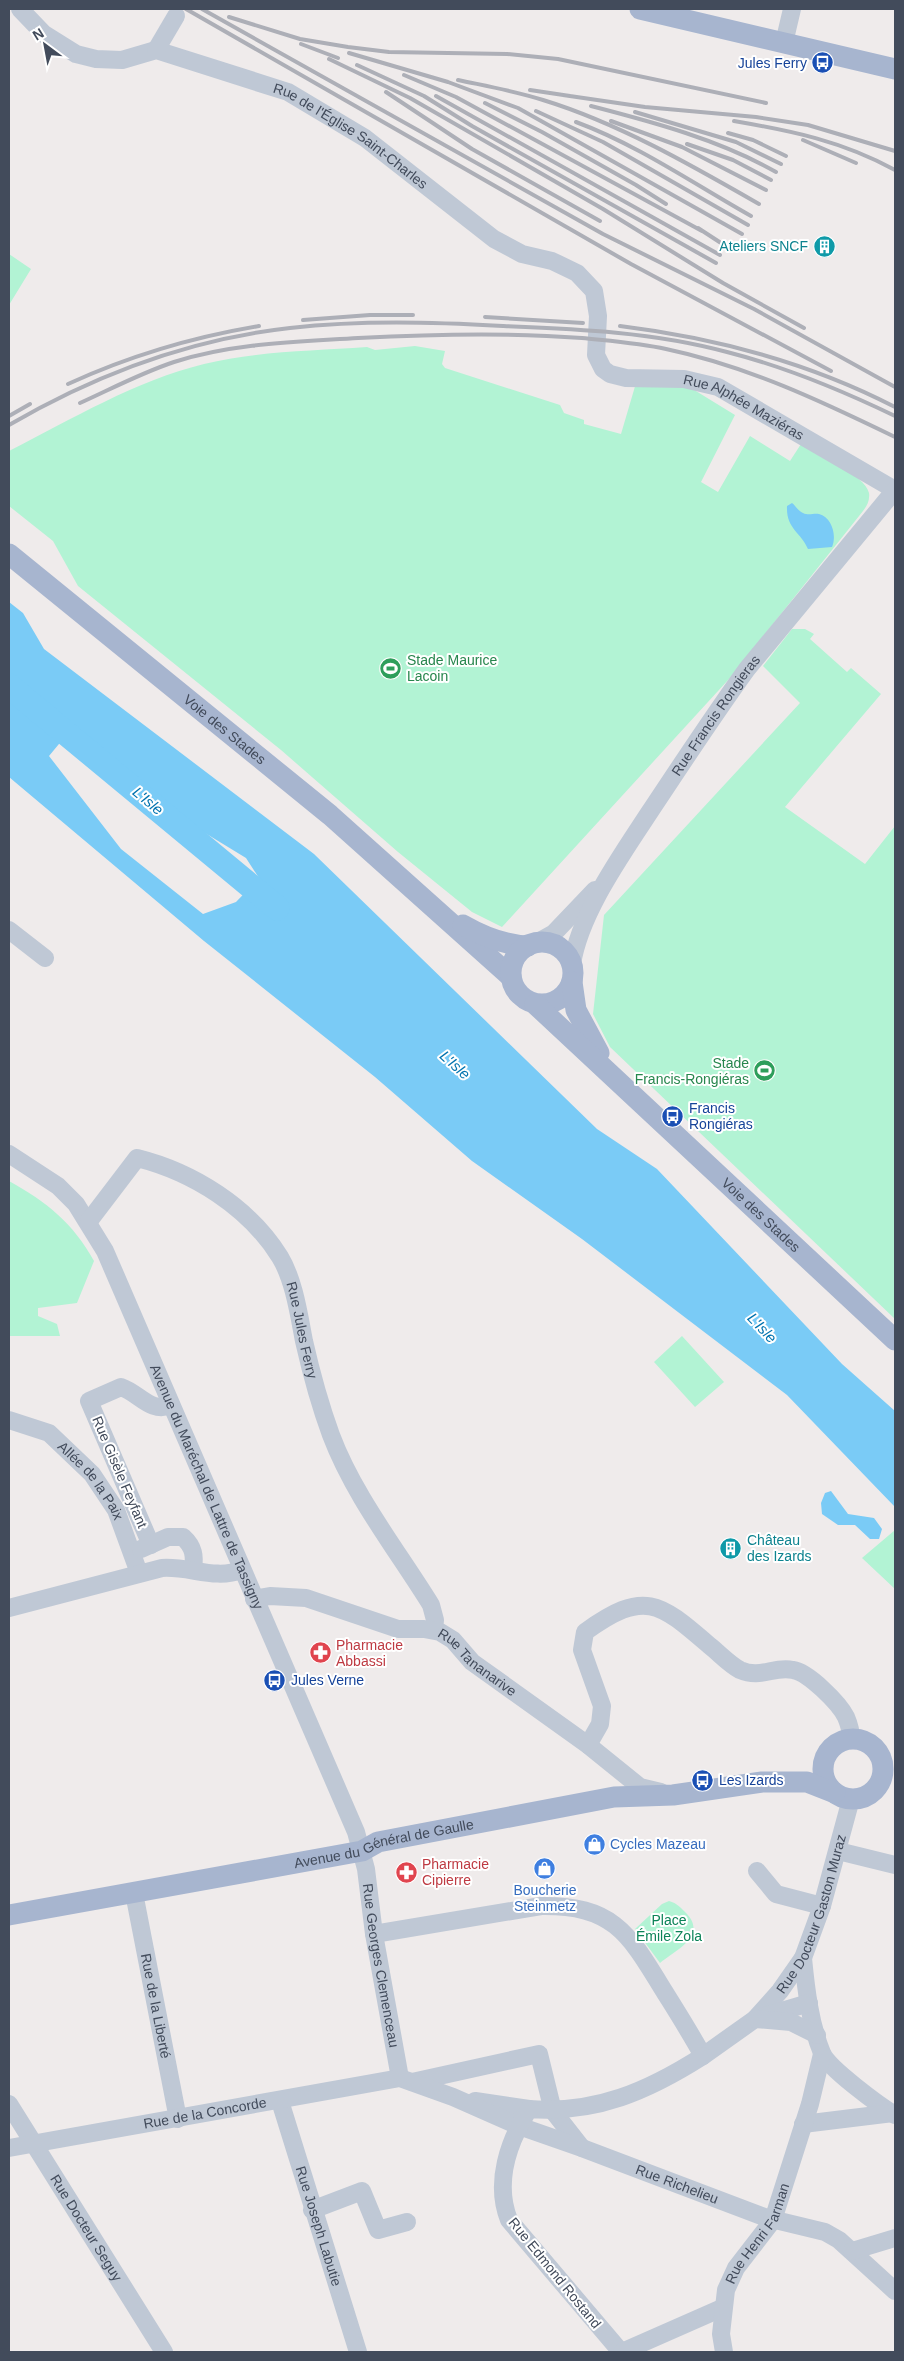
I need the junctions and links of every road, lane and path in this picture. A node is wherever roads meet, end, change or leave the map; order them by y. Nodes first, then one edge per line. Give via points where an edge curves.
1 (20, 9) edge
2 (640, 9) edge
3 (792, 9) edge
4 (176, 16) dead end
5 (784, 42) junction
6 (156, 50) junction
7 (895, 69) edge
8 (596, 348) joint
9 (895, 490) edge
10 (9, 554) edge
11 (608, 875) junction
12 (435, 910) junction
13 (9, 930) edge
14 (532, 944) junction
15 (45, 958) dead end
16 (572, 973) junction
17 (511, 977) junction
18 (534, 1004) junction
19 (627, 1089) junction
20 (9, 1154) edge
21 (89, 1221) junction
22 (895, 1340) edge
23 (170, 1405) junction
24 (9, 1420) edge
25 (151, 1545) junction
26 (132, 1553) junction
27 (193, 1570) junction
28 (242, 1570) junction
29 (140, 1573) junction
30 (254, 1599) junction
31 (9, 1608) edge
32 (434, 1630) junction
33 (851, 1740) junction
34 (588, 1745) junction
35 (878, 1753) junction
36 (826, 1756) junction
37 (895, 1767) edge
38 (762, 1782) junction
39 (895, 1787) edge
40 (673, 1795) junction
41 (852, 1795) junction
42 (362, 1851) junction
43 (838, 1851) junction
44 (895, 1865) edge
45 (757, 1871) dead end
46 (134, 1893) junction
47 (822, 1906) junction
48 (9, 1915) edge
49 (374, 1934) junction
50 (803, 1958) junction
51 (809, 2003) junction
52 (755, 2019) junction
53 (817, 2036) junction
54 (822, 2054) junction
55 (703, 2056) junction
56 (405, 2080) junction
57 (452, 2097) junction
58 (280, 2101) junction
59 (9, 2104) edge
60 (529, 2109) junction
61 (553, 2111) junction
62 (894, 2114) edge
63 (178, 2119) junction
64 (803, 2124) junction
65 (519, 2126) junction
66 (34, 2143) junction
67 (9, 2148) edge
68 (582, 2148) junction
69 (312, 2210) junction
70 (773, 2220) junction
71 (407, 2222) dead end
72 (895, 2238) edge
73 (852, 2251) junction
74 (895, 2291) edge
75 (722, 2308) junction
76 (164, 2352) edge
77 (358, 2352) edge
78 (622, 2352) edge
79 (724, 2352) edge

1 - 6 street via 33,24 76,54 122,60
2 - 5 main road
3 - 5 street
4 - 6 street
5 - 7 main road
6 - 8 street, Rue de l'Église Saint-Charles via 288,92 364,138 494,239 522,254 577,273 594,292 598,316
8 - 9 street, Rue Alphée Maziéras via 597,360 610,374 626,378 684,379 718,387
9 - 11 street, Rue Francis Rongieras via 747,669
10 - 12 main road, Voie des Stades via 330,815
11 - 14 street via 554,933
11 - 16 street, Rue Francis Rongieras via 578,942
12 - 14 main road, Voie des Stades via 480,934 510,945
12 - 17 main road, Voie des Stades
13 - 15 street
14 - 16 main road via 554,945 562,949
14 - 17 main road via 515,959
16 - 18 main road via 562,998
16 - 19 main road, Voie des Stades via 576,1010 584,1028
17 - 18 main road via 522,997
18 - 19 main road, Voie des Stades
19 - 22 main road, Voie des Stades
20 - 21 street, Avenue du Maréchal de Lattre de Tassigny via 58,1186
21 - 23 street, Avenue du Maréchal de Lattre de Tassigny via 105,1251
21 - 32 street, Rue Jules Ferry via 137,1158 206,1185 247,1217 280,1258 295,1297 310,1366 332,1436 356,1486 431,1605
23 - 25 street, Rue Gisèle Feyfant via 152,1407 121,1387 89,1401
23 - 28 street, Avenue du Maréchal de Lattre de Tassigny
24 - 26 street, Allée de la Paix via 48,1432 92,1474 116,1510
25 - 26 street
25 - 27 street via 168,1537 182,1537 192,1547
26 - 29 street, Allée de la Paix
27 - 28 street via 217,1575
27 - 29 street via 169,1568
28 - 30 street, Avenue du Maréchal de Lattre de Tassigny
29 - 31 street
30 - 32 street, Rue Tananarive via 270,1596 306,1598 398,1628
30 - 42 street, Avenue du Maréchal de Lattre de Tassigny
32 - 34 street, Rue Tananarive via 446,1635 472,1662
33 - 34 street via 845,1716 803,1673 782,1669 756,1674 738,1669 678,1618 659,1607 645,1605 615,1613 585,1632 582,1650 603,1715
33 - 35 main road via 866,1742
33 - 36 main road via 836,1744
34 - 40 street, Rue Tananarive via 640,1786
35 - 37 main road
35 - 41 main road via 883,1770 877,1786
36 - 38 main road via 816,1763
36 - 41 main road via 824,1776
38 - 40 main road
38 - 41 main road via 806,1782
39 - 41 main road
40 - 42 main road, Avenue du Général de Gaulle via 380,1853
41 - 43 street, Rue Docteur Gaston Muraz
42 - 46 main road, Avenue du Général de Gaulle
42 - 49 street, Rue Georges Clemenceau
43 - 44 street
43 - 47 street, Rue Docteur Gaston Muraz
45 - 47 street via 776,1894
46 - 48 main road, Avenue du Général de Gaulle
46 - 63 street, Rue de la Liberté
47 - 50 street, Rue Docteur Gaston Muraz
49 - 55 street via 541,1906 569,1905 593,1912 617,1925 638,1947
49 - 56 street, Rue Georges Clemenceau
50 - 51 street
50 - 52 street, Rue Docteur Gaston Muraz
51 - 52 street, Rue Docteur Gaston Muraz
51 - 53 street
52 - 53 street via 790,2022
52 - 55 street, Rue Docteur Gaston Muraz
53 - 54 street
54 - 62 street via 864,2094
54 - 64 street, Rue Henri Farman
55 - 61 street via 665,2080 623,2098 584,2108
56 - 57 street
56 - 58 street, Rue de la Concorde
56 - 61 street, Rue de la Concorde via 539,2054
57 - 60 street
57 - 65 street, Rue Richelieu
58 - 63 street, Rue de la Concorde
58 - 69 street, Rue Joseph Labutie
59 - 66 street, Rue Docteur Seguy
60 - 61 street
60 - 65 street, Rue Edmond Rostand
61 - 68 street
62 - 64 street
63 - 66 street, Rue de la Concorde
64 - 70 street, Rue Henri Farman
65 - 68 street, Rue Richelieu
65 - 78 street, Rue Edmond Rostand via 506,2162 502,2186 509,2220
66 - 67 street, Rue de la Concorde
66 - 76 street, Rue Docteur Seguy
68 - 70 street, Rue Richelieu
69 - 71 street via 362,2191 378,2230
69 - 77 street, Rue Joseph Labutie
70 - 73 street, Rue Richelieu via 825,2232
70 - 75 street, Rue Henri Farman via 736,2268
72 - 73 street
73 - 74 street, Rue Richelieu
75 - 78 street
75 - 79 street

